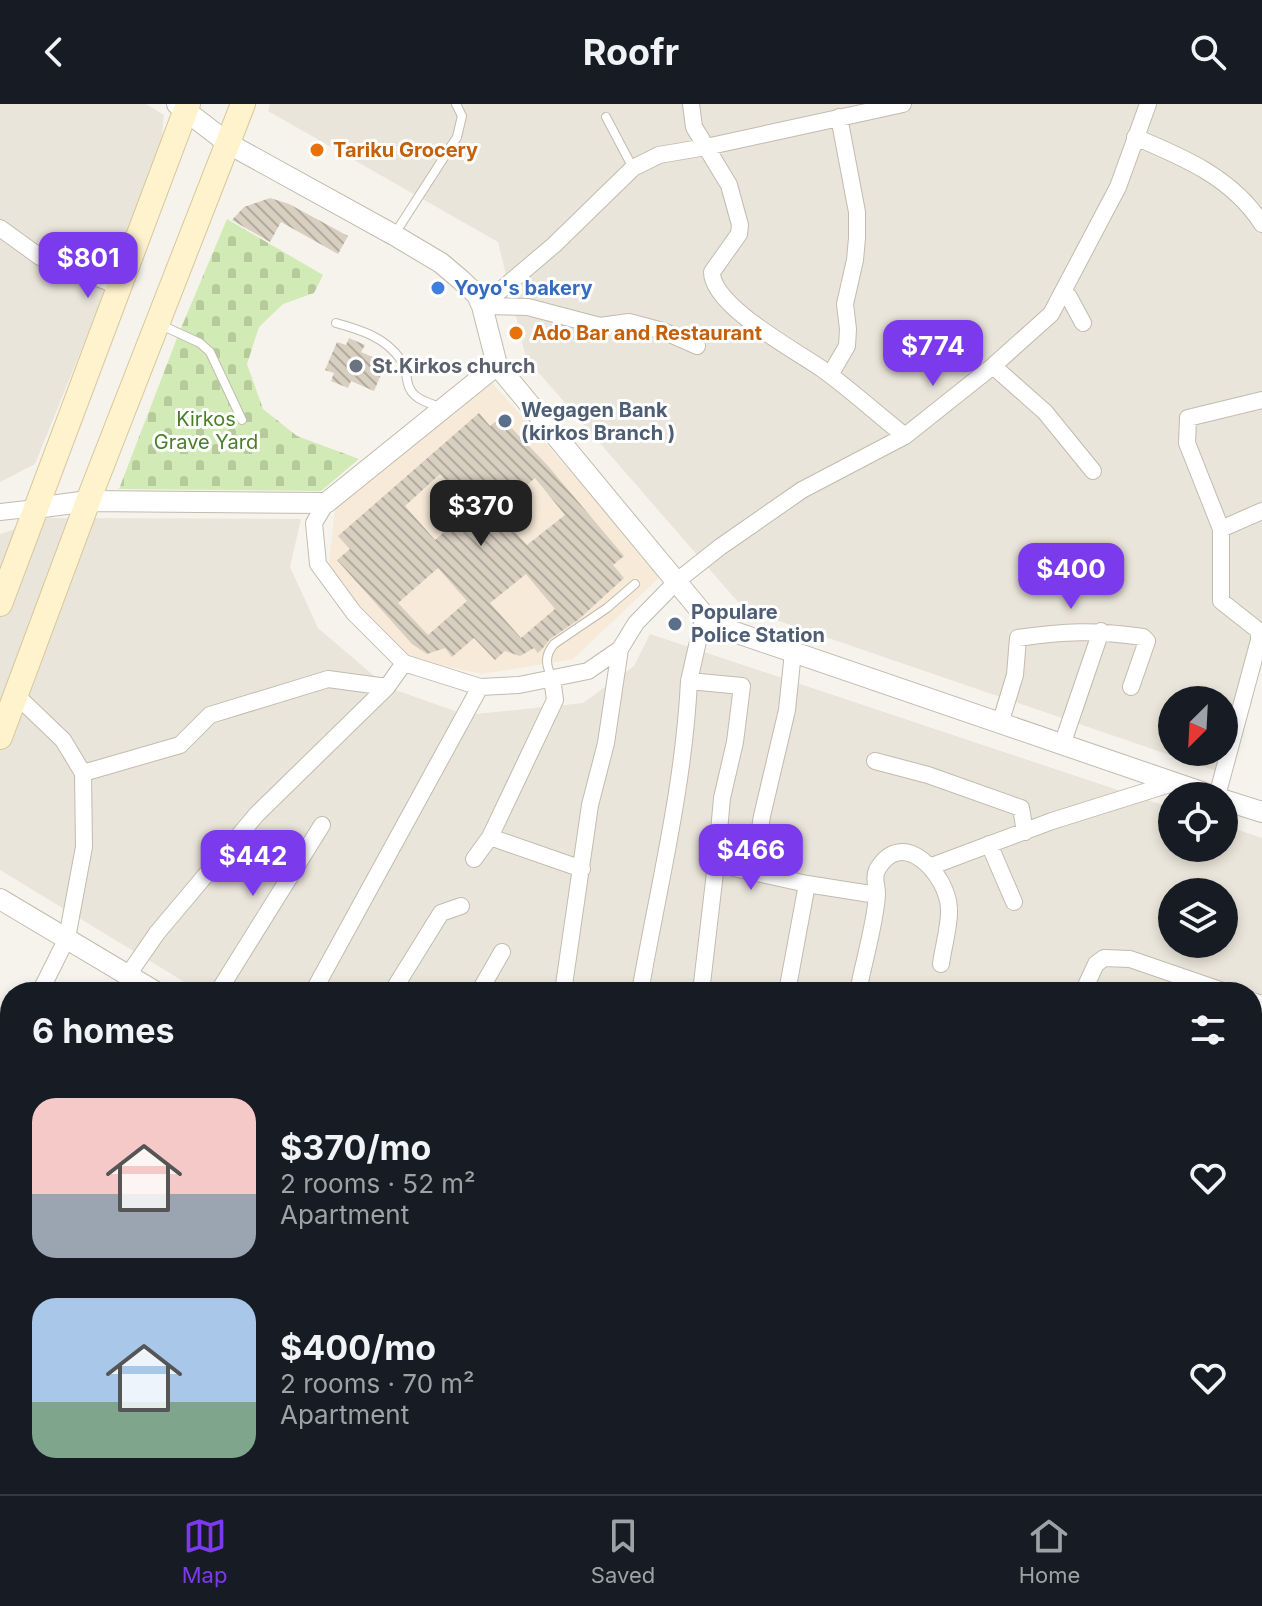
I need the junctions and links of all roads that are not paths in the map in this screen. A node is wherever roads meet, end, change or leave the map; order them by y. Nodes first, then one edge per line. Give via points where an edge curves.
1 (243, 104) edge
2 (456, 104) edge
3 (691, 104) edge
4 (903, 104) edge
5 (1148, 104) edge
6 (184, 106) edge
7 (878, 106) edge
8 (606, 117) dead end
9 (839, 117) junction
10 (1135, 137) junction
11 (229, 144) junction
12 (706, 147) junction
13 (633, 168) junction
14 (1259, 212) edge
15 (0, 228) edge
16 (394, 235) junction
17 (119, 286) junction
18 (1063, 293) junction
19 (482, 306) junction
20 (158, 323) junction
21 (336, 323) dead end
22 (1083, 323) dead end
23 (697, 346) dead end
24 (497, 365) junction
25 (993, 366) junction
26 (830, 375) junction
27 (1262, 400) edge
28 (443, 408) junction
29 (242, 420) dead end
30 (905, 436) junction
31 (1093, 471) dead end
32 (88, 501) junction
33 (326, 503) junction
34 (36, 508) junction
35 (1262, 511) edge
36 (0, 512) edge
37 (1221, 529) junction
38 (677, 581) junction
39 (635, 584) dead end
40 (0, 604) edge
41 (704, 615) junction
42 (1101, 631) junction
43 (620, 649) junction
44 (793, 652) junction
45 (404, 663) junction
46 (552, 678) junction
47 (689, 681) junction
48 (387, 687) junction
49 (480, 687) junction
50 (1131, 687) dead end
51 (16, 695) junction
52 (1000, 724) junction
53 (0, 737) edge
54 (1062, 745) junction
55 (875, 761) dead end
56 (83, 773) junction
57 (1170, 782) edge
58 (1219, 782) edge
59 (1158, 788) edge
60 (1238, 804) edge
61 (1262, 812) edge
62 (322, 825) dead end
63 (1025, 832) junction
64 (490, 837) junction
65 (989, 844) junction
66 (474, 859) dead end
67 (716, 864) junction
68 (932, 866) junction
69 (582, 869) junction
70 (753, 872) junction
71 (807, 884) junction
72 (877, 895) junction
73 (0, 899) edge
74 (1014, 902) dead end
75 (461, 906) dead end
76 (67, 938) junction
77 (502, 952) dead end
78 (941, 964) dead end
79 (128, 975) junction
80 (45, 982) edge
81 (140, 982) edge
82 (224, 982) edge
83 (318, 982) edge
84 (398, 982) edge
85 (485, 982) edge
86 (565, 982) edge
87 (642, 982) edge
88 (702, 982) edge
89 (789, 982) edge
90 (860, 982) edge
91 (1088, 982) edge
92 (1197, 982) edge

1 - 11 main road
2 - 16 lane via 462,116 457,137
3 - 12 street via 694,127
4 - 7 street
5 - 10 street
6 - 11 street
6 - 17 main road
7 - 9 street
8 - 13 lane
9 - 12 street
9 - 26 street via 857,238 845,304 847,346
10 - 14 street via 1222,180
10 - 18 street via 1118,187
11 - 16 street
11 - 20 main road
12 - 13 street via 659,155
12 - 26 street via 729,185 740,225 712,279 726,299 769,336
13 - 19 street
15 - 17 street via 40,257
16 - 19 street via 441,263
17 - 34 main road
18 - 22 street
18 - 25 street via 1051,314
19 - 23 street via 528,307 600,326 629,322
19 - 24 street
20 - 29 lane via 210,352
20 - 32 main road
21 - 28 lane via 369,333 390,347 412,392
24 - 28 street
24 - 38 street
25 - 30 street
25 - 31 street via 1045,412
26 - 30 street
27 - 37 street via 1188,418 1187,443
28 - 33 street
30 - 38 street via 777,505
32 - 33 street
32 - 34 street
32 - 51 main road
33 - 45 street via 314,523 318,564 354,613
34 - 36 street
34 - 40 main road
35 - 37 street
37 - 58 street via 1221,601 1259,631 1259,640
38 - 41 street
38 - 43 street via 636,623
39 - 46 lane via 554,644 546,666
41 - 44 street via 723,628
41 - 47 street
42 - 50 street via 1147,640
42 - 52 street via 1018,638 1015,675
42 - 54 street
43 - 46 street via 588,671
43 - 69 street
44 - 52 street
44 - 70 street via 787,710
45 - 48 street
45 - 49 street
46 - 49 street
46 - 64 street via 555,700
47 - 67 street via 742,686
47 - 87 street via 674,808
48 - 56 street via 328,679 210,715 180,745
48 - 79 street via 257,814
49 - 83 street
51 - 53 main road
51 - 56 street via 63,740
52 - 54 street
54 - 57 street
55 - 63 street via 1021,808
56 - 76 street via 84,847
59 - 63 street
60 - 61 street
62 - 82 street
63 - 65 street
64 - 66 street
64 - 69 street
65 - 68 street
65 - 74 street
67 - 70 street
67 - 88 street
68 - 72 street via 906,853 894,855 874,875
68 - 78 street via 950,909
69 - 86 street
70 - 71 street
71 - 72 street
71 - 89 street
72 - 90 street
73 - 76 street
75 - 84 street via 441,913
76 - 79 street
76 - 80 street
77 - 85 street
79 - 81 street
91 - 92 street via 1104,958 1130,959

